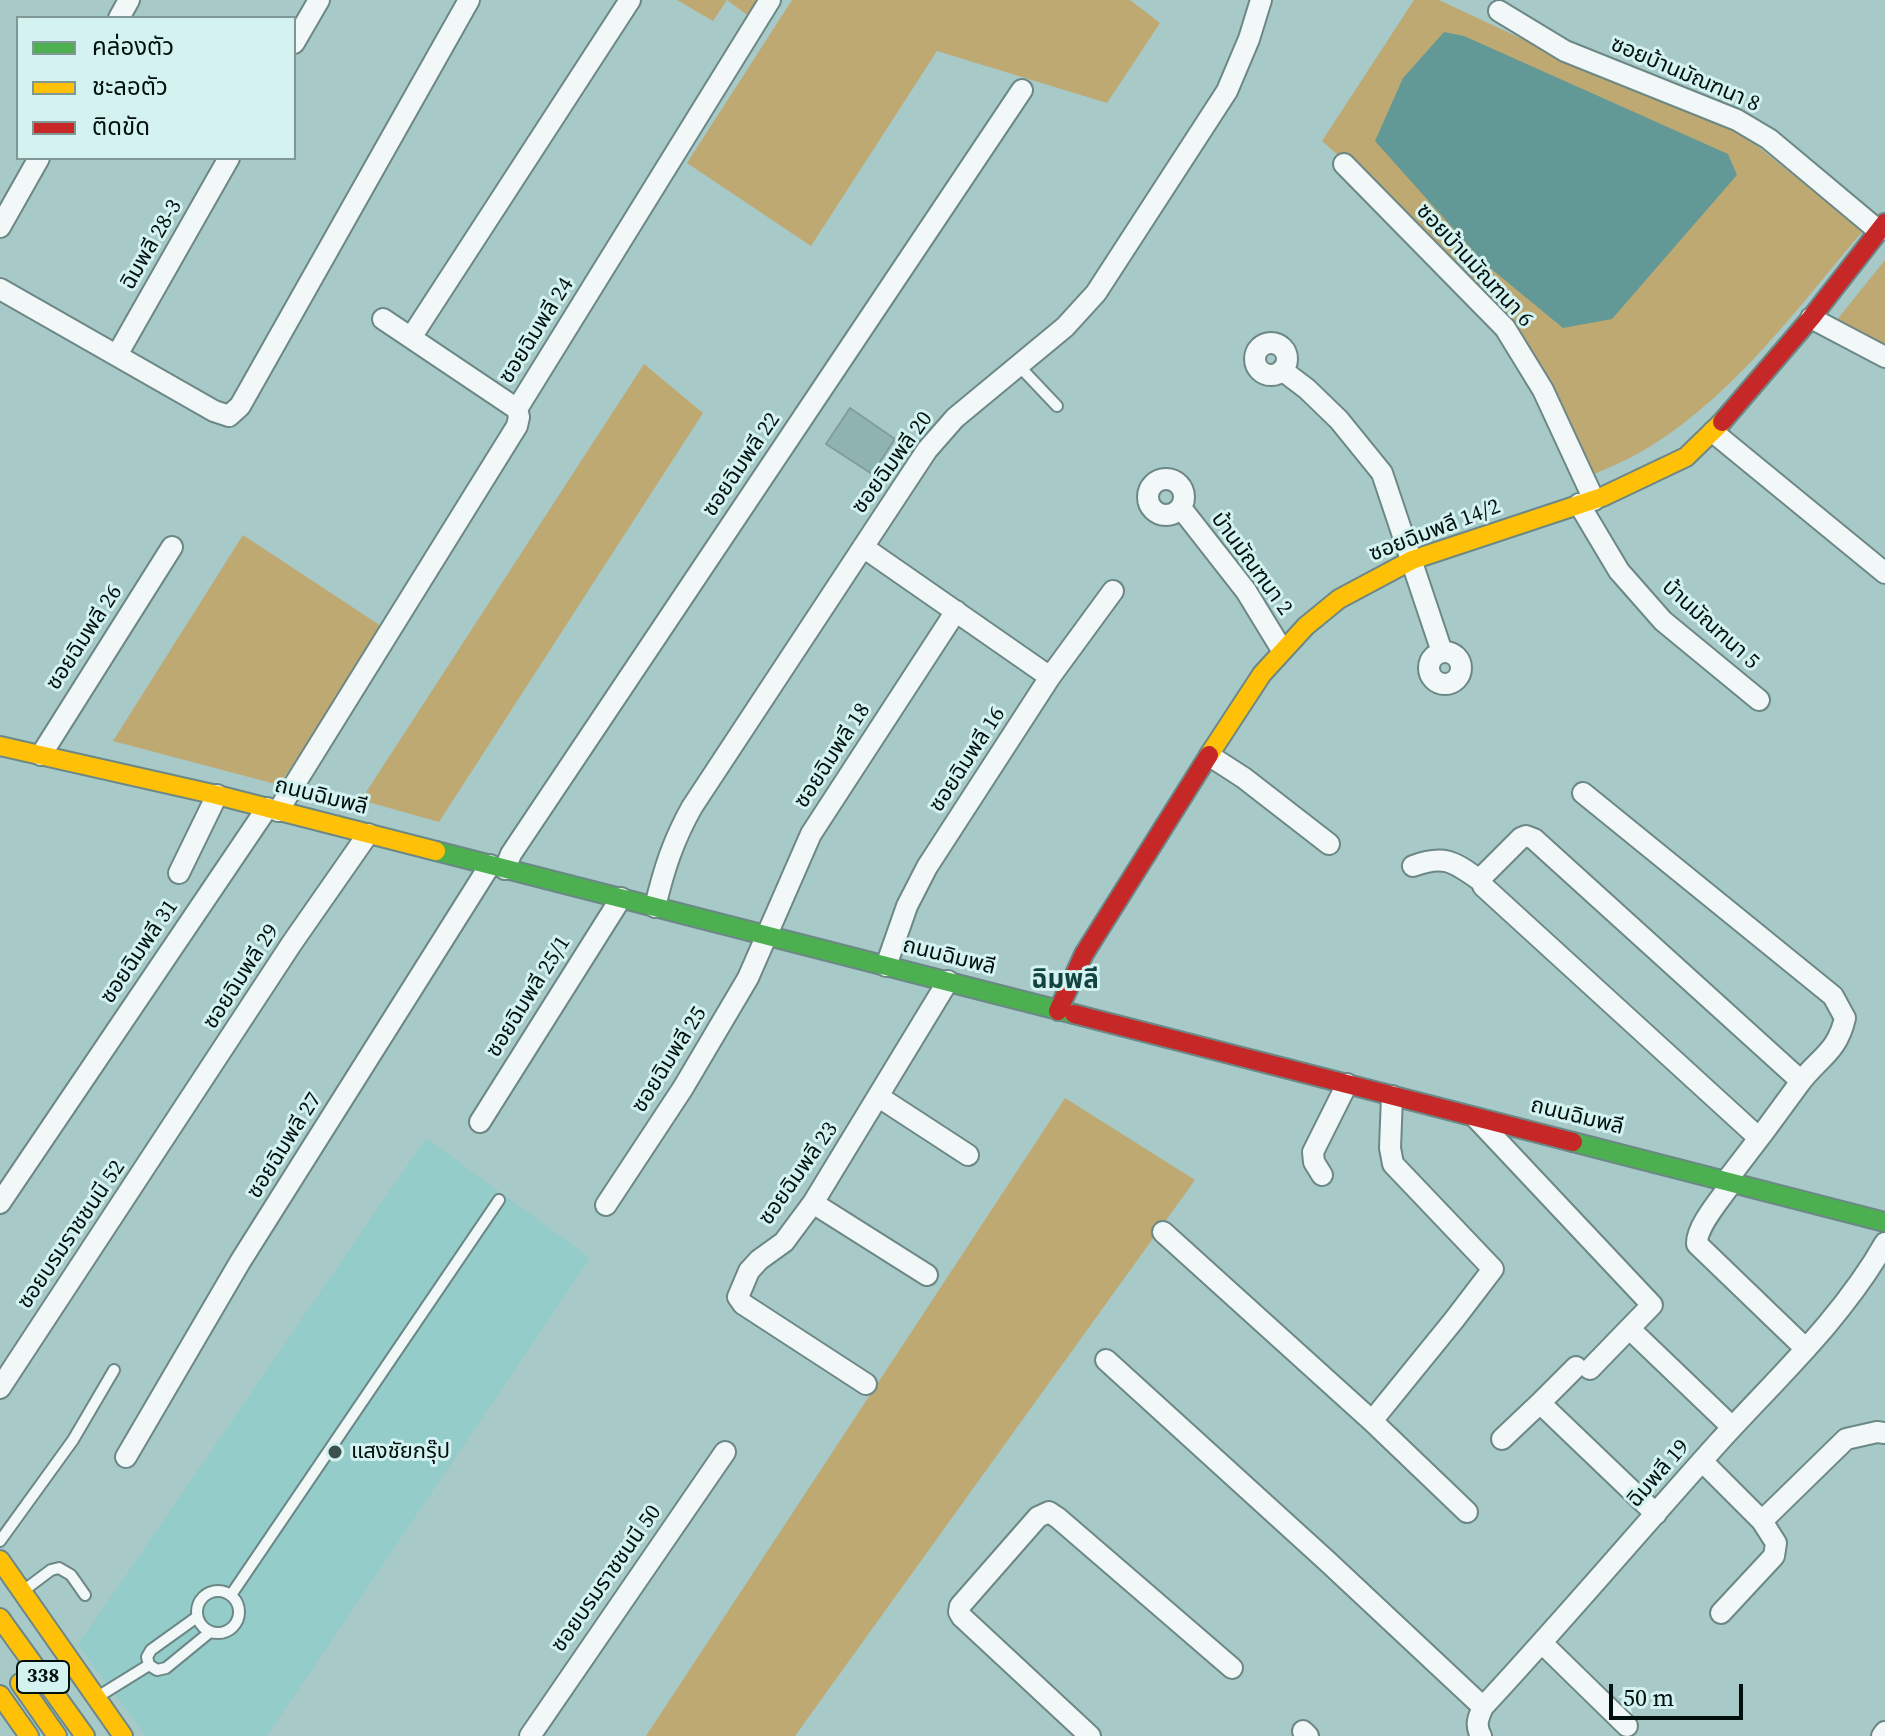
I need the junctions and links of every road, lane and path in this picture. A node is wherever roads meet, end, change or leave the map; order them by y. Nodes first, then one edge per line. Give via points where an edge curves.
1 (319, 0) edge
2 (469, 0) edge
3 (630, 0) edge
4 (770, 0) edge
5 (1261, 0) edge
6 (1499, 11) dead end
7 (296, 40) edge
8 (1022, 90) dead end
9 (38, 160) edge
10 (228, 160) edge
11 (1344, 164) dead end
12 (0, 227) edge
13 (1882, 227) edge
14 (0, 289) edge
15 (1811, 318) junction
16 (383, 319) dead end
17 (412, 336) junction
18 (117, 355) junction
19 (1885, 357) edge
20 (1020, 367) junction
21 (1282, 370) dead end
22 (1057, 406) dead end
23 (517, 409) junction
24 (1713, 432) junction
25 (1586, 502) junction
26 (1181, 508) dead end
27 (172, 547) dead end
28 (863, 547) junction
29 (1412, 560) junction
30 (1885, 573) edge
31 (1113, 591) dead end
32 (956, 611) junction
33 (1282, 650) junction
34 (1442, 652) dead end
35 (1050, 677) junction
36 (1759, 700) dead end
37 (0, 746) edge
38 (41, 755) junction
39 (1210, 756) junction
40 (1583, 793) dead end
41 (217, 795) junction
42 (273, 810) junction
43 (368, 834) junction
44 (1329, 844) dead end
45 (1413, 866) dead end
46 (497, 867) junction
47 (179, 873) dead end
48 (1481, 881) junction
49 (621, 898) junction
50 (655, 907) junction
51 (768, 936) junction
52 (886, 966) junction
53 (948, 981) junction
54 (1058, 1011) junction
55 (1801, 1081) junction
56 (1347, 1084) junction
57 (1392, 1096) junction
58 (879, 1097) junction
59 (1474, 1116) junction
60 (480, 1122) dead end
61 (1759, 1138) junction
62 (158, 1149) joint
63 (968, 1155) dead end
64 (1322, 1175) dead end
65 (1730, 1180) junction
66 (499, 1200) dead end
67 (0, 1203) edge
68 (813, 1203) junction
69 (606, 1205) dead end
70 (1885, 1222) edge
71 (1163, 1232) dead end
72 (1885, 1243) edge
73 (927, 1275) dead end
74 (1634, 1333) dead end
75 (1806, 1349) junction
76 (1106, 1360) dead end
77 (114, 1370) dead end
78 (866, 1384) dead end
79 (0, 1388) edge
80 (1540, 1403) junction
81 (1372, 1421) junction
82 (1732, 1427) junction
83 (1885, 1433) edge
84 (1502, 1439) dead end
85 (725, 1452) dead end
86 (126, 1457) dead end
87 (1702, 1461) junction
88 (1467, 1512) dead end
89 (1656, 1514) junction
90 (1762, 1521) junction
91 (0, 1541) edge
92 (0, 1560) edge
93 (22, 1592) junction
94 (85, 1595) dead end
95 (231, 1595) junction
96 (1721, 1613) dead end
97 (197, 1617) junction
98 (0, 1618) edge
99 (210, 1632) junction
100 (1542, 1643) junction
101 (149, 1665) junction
102 (8, 1666) dead end
103 (1232, 1668) dead end
104 (0, 1695) edge
105 (97, 1697) junction
106 (1483, 1707) junction
107 (1627, 1726) dead end
108 (29, 1736) edge
109 (57, 1736) edge
110 (85, 1736) edge
111 (123, 1736) edge
112 (530, 1736) edge
113 (1090, 1736) edge
114 (1481, 1736) edge

1 - 7 street
2 - 18 street via 240,406 229,416 214,411
3 - 17 street
4 - 23 street, ซอยฉิมพลี 24
5 - 20 street, ซอยฉิมพลี 20 via 1227,91 1096,293
6 - 13 street, ซอยบ้านมัณฑนา 8 via 1565,51 1737,120
8 - 46 street, ซอยฉิมพลี 22 via 511,854
9 - 12 street
10 - 18 street, ฉิมพลี 28-3
11 - 25 street, ซอยบ้านมัณฑนา 6 via 1505,328 1543,390
13 - 15 street, ซอยฉิมพลี 14/2
14 - 18 street
15 - 19 street
15 - 24 street, ซอยฉิมพลี 14/2
16 - 17 street
17 - 23 street
20 - 22 lane
20 - 28 street, ซอยฉิมพลี 20 via 936,439
21 - 29 street via 1339,420 1382,473
23 - 42 street, ซอยฉิมพลี 24 via 517,426
24 - 25 street, ซอยฉิมพลี 14/2 via 1686,457
24 - 30 street
25 - 29 street, ซอยฉิมพลี 14/2
25 - 36 street, บ้านมัณฑนา 5 via 1619,571 1663,621
26 - 33 street, บ้านมัณฑนา 2 via 1246,591
27 - 38 street, ซอยฉิมพลี 26
28 - 32 street
28 - 50 street, ซอยฉิมพลี 20 via 692,807 675,838
29 - 33 street, ซอยฉิมพลี 14/2 via 1339,599
29 - 34 street
31 - 35 street, ซอยฉิมพลี 16
32 - 35 street
32 - 51 street, ซอยฉิมพลี 18 via 811,834
33 - 39 street, ซอยฉิมพลี 14/2
35 - 52 street, ซอยฉิมพลี 16 via 914,888
37 - 38 street, ถนนฉิมพลี
38 - 41 street, ถนนฉิมพลี
39 - 44 street
39 - 54 street, ซอยฉิมพลี 14/2 via 1084,954
40 - 55 street via 1833,996 1845,1018 1840,1039
41 - 42 street, ถนนฉิมพลี
41 - 47 street
42 - 43 street, ถนนฉิมพลี
42 - 67 street, ซอยฉิมพลี 31
43 - 46 street, ถนนฉิมพลี
43 - 62 street, ซอยฉิมพลี 29
45 - 48 street via 1434,858
46 - 49 street, ถนนฉิมพลี
46 - 86 street, ซอยฉิมพลี 27 via 240,1262
48 - 55 street via 1521,838 1534,839
48 - 61 street
49 - 50 street, ถนนฉิมพลี
49 - 60 street, ซอยฉิมพลี 25/1
50 - 51 street, ถนนฉิมพลี
51 - 52 street, ถนนฉิมพลี
51 - 69 street, ซอยฉิมพลี 25 via 683,1088
52 - 53 street, ถนนฉิมพลี
53 - 54 street, ถนนฉิมพลี
53 - 58 street, ซอยฉิมพลี 23
54 - 56 street, ถนนฉิมพลี
55 - 61 street
56 - 57 street, ถนนฉิมพลี
56 - 64 street via 1313,1152
57 - 59 street, ถนนฉิมพลี
57 - 81 street via 1393,1164 1493,1269
58 - 63 street
58 - 68 street, ซอยฉิมพลี 23
59 - 65 street, ถนนฉิมพลี
59 - 80 street via 1652,1305
61 - 65 street
62 - 79 street, ซอยบรมราชชนนี 52
65 - 70 street, ถนนฉิมพลี
65 - 75 street via 1697,1235 1697,1244
66 - 95 lane
68 - 73 street
68 - 78 street, ซอยฉิมพลี 23 via 784,1242 749,1271 738,1297
71 - 81 street
72 - 75 street, ฉิมพลี 19
74 - 82 street
75 - 82 street, ฉิมพลี 19
76 - 106 street
77 - 91 lane via 73,1440
80 - 84 street
80 - 89 street
81 - 88 street
82 - 87 street, ฉิมพลี 19
83 - 90 street via 1846,1439
85 - 112 street, ซอยบรมราชชนนี 50
87 - 89 street, ฉิมพลี 19
87 - 90 street
89 - 100 street, ฉิมพลี 19
90 - 96 street via 1776,1543 1774,1556
92 - 93 street, 338
93 - 94 lane via 59,1568
93 - 105 street, 338
95 - 97 lane via 222,1591 203,1597
95 - 99 lane via 238,1603 237,1623 221,1634
97 - 99 lane
97 - 101 lane via 151,1650
98 - 110 street, 338
99 - 101 lane via 166,1668
100 - 106 street, ฉิมพลี 19
100 - 107 street
101 - 105 lane
102 - 109 street, 338
103 - 113 street via 1058,1518 1049,1512 1038,1517 959,1612
104 - 108 street, 338
105 - 111 street, 338
106 - 114 street via 1477,1720

